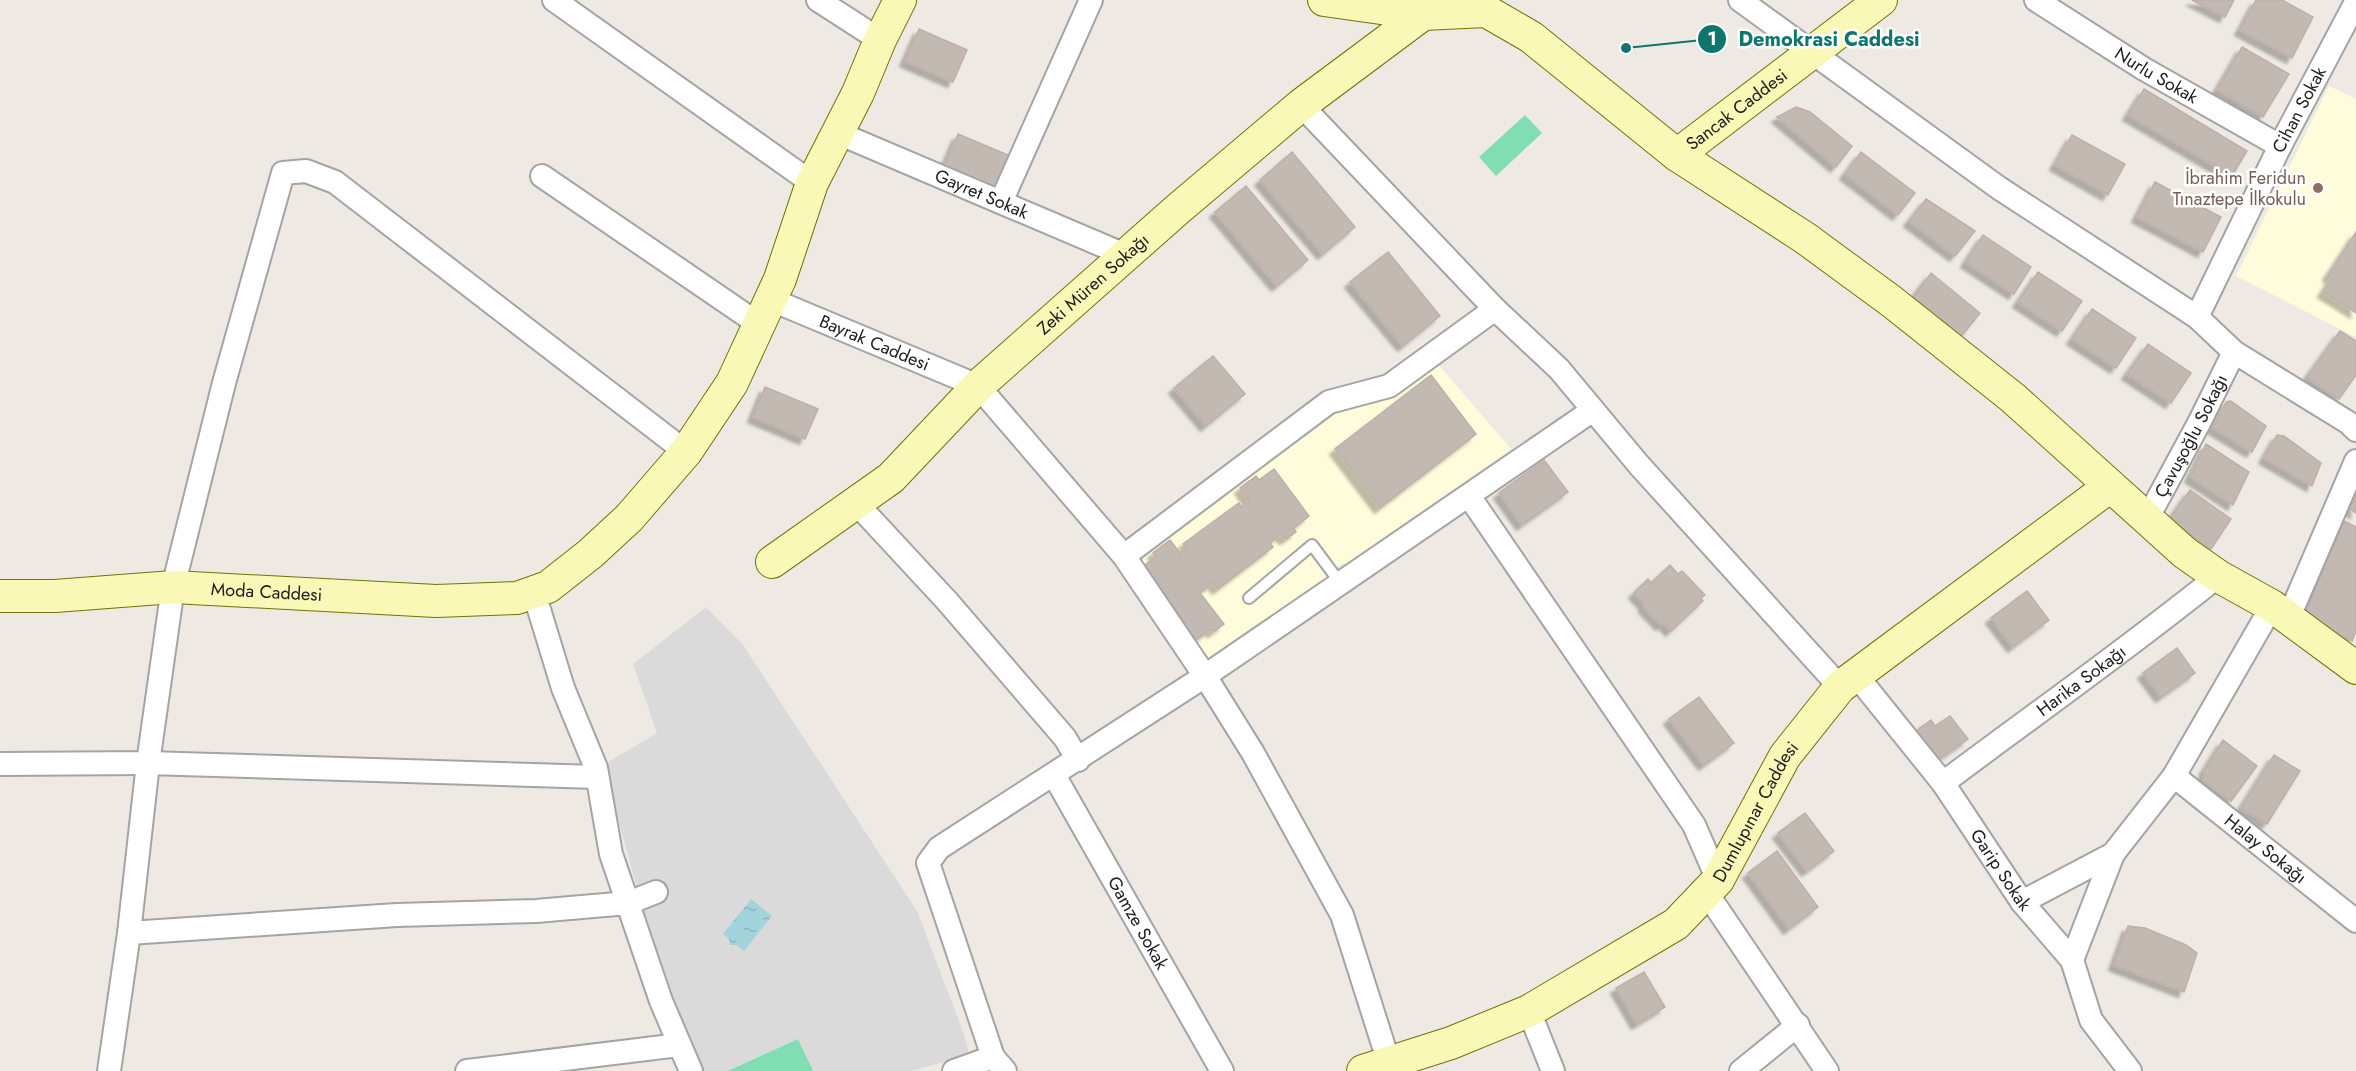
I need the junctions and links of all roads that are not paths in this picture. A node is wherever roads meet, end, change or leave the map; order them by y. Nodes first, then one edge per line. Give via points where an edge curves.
1 (554, 0) edge
2 (818, 0) edge
3 (900, 0) edge
4 (1091, 0) edge
5 (1324, 0) edge
6 (1740, 0) edge
7 (1881, 0) edge
8 (2036, 0) edge
9 (2352, 3) edge
10 (1490, 6) edge
11 (1423, 14) junction
12 (880, 40) junction
13 (1813, 53) junction
14 (1301, 105) junction
15 (838, 133) junction
16 (2280, 146) junction
17 (1677, 155) junction
18 (542, 176) dead end
19 (812, 183) junction
20 (1001, 202) junction
21 (1125, 255) junction
22 (1495, 309) junction
23 (766, 312) junction
24 (2197, 317) junction
25 (2234, 352) junction
26 (978, 386) junction
27 (1593, 410) junction
28 (2354, 421) edge
29 (686, 452) junction
30 (2356, 461) edge
31 (2109, 487) junction
32 (1469, 496) junction
33 (857, 504) junction
34 (2147, 519) junction
35 (1124, 556) junction
36 (772, 562) dead end
37 (2218, 576) junction
38 (1341, 585) junction
39 (173, 587) junction
40 (534, 593) junction
41 (0, 596) edge
42 (1250, 598) dead end
43 (2280, 612) junction
44 (2356, 668) edge
45 (1205, 676) junction
46 (1848, 681) junction
47 (1078, 760) junction
48 (148, 763) junction
49 (0, 764) edge
50 (1054, 775) junction
51 (2174, 776) junction
52 (597, 777) junction
53 (1944, 783) junction
54 (2113, 854) junction
55 (1712, 886) junction
56 (656, 892) dead end
57 (2022, 902) junction
58 (628, 903) junction
59 (2356, 921) edge
60 (129, 933) junction
61 (2072, 960) junction
62 (1529, 1011) junction
63 (1798, 1025) junction
64 (679, 1045) junction
65 (999, 1064) edge
66 (1395, 1065) edge
67 (109, 1071) edge
68 (467, 1071) edge
69 (691, 1071) edge
70 (954, 1071) edge
71 (1222, 1071) edge
72 (1553, 1071) edge
73 (1741, 1071) edge
74 (1827, 1071) edge
75 (2130, 1071) edge

1 - 19 street
2 - 12 street
3 - 12 street
4 - 20 street
5 - 11 street
6 - 13 street
7 - 13 street, Sancak Caddesi
8 - 16 street, Nurlu Sokak via 2144,69
9 - 16 street, Cihan Sokak
10 - 11 street
10 - 17 street
11 - 14 street, Zeki Müren Sokağı
12 - 15 street
13 - 17 street, Sancak Caddesi
13 - 24 street via 1999,188
14 - 21 street, Zeki Müren Sokağı
14 - 22 street, Garip Sokak
15 - 19 street
15 - 20 street, Gayret Sokak
16 - 24 street, Cihan Sokak
17 - 31 street via 1805,237 1891,301 2013,398
18 - 23 street, Bayrak Caddesi
19 - 23 street
20 - 21 street, Gayret Sokak
21 - 26 street, Zeki Müren Sokağı
22 - 27 street, Garip Sokak via 1559,369
22 - 35 street via 1389,386 1329,402
23 - 26 street, Bayrak Caddesi
23 - 29 street via 732,383
24 - 25 street
25 - 28 street
25 - 34 street, Çavuşoğlu Sokağı
26 - 33 street, Zeki Müren Sokağı via 891,478
26 - 35 street
27 - 32 street
27 - 46 street, Garip Sokak via 1639,465
29 - 39 street via 335,182 306,171 283,173 224,383
29 - 40 street via 629,518 590,554 548,587
30 - 43 street
31 - 34 street
31 - 46 street, Dumlupınar Caddesi
32 - 38 street
32 - 55 street via 1694,825
33 - 36 street, Zeki Müren Sokağı
33 - 47 street via 1065,738
34 - 37 street via 2185,554
35 - 45 street
37 - 43 street
37 - 53 street, Harika Sokağı
38 - 42 lane via 1312,545
38 - 45 street
39 - 40 street, Moda Caddesi via 436,601 517,598
39 - 41 street, Moda Caddesi
39 - 48 street
40 - 52 street via 563,688
43 - 44 street
43 - 51 street
45 - 47 street
45 - 66 street via 1342,915
46 - 53 street, Garip Sokak
46 - 55 street, Dumlupınar Caddesi via 1785,756
47 - 50 street
48 - 49 street
48 - 52 street
48 - 60 street
50 - 65 street via 939,848 928,863
50 - 71 street, Gamze Sokak
51 - 54 street
51 - 59 street, Halay Sokağı
52 - 58 street via 611,854
53 - 57 street, Garip Sokak
54 - 57 street
54 - 61 street
55 - 62 street, Dumlupınar Caddesi via 1676,924
55 - 63 street
56 - 58 street
57 - 61 street, Garip Sokak
58 - 60 street
58 - 64 street
60 - 67 street
61 - 75 street, Garip Sokak via 2091,1020
62 - 66 street, Dumlupınar Caddesi
62 - 72 street
63 - 73 street
63 - 74 street
64 - 68 street
64 - 69 street
65 - 70 street

